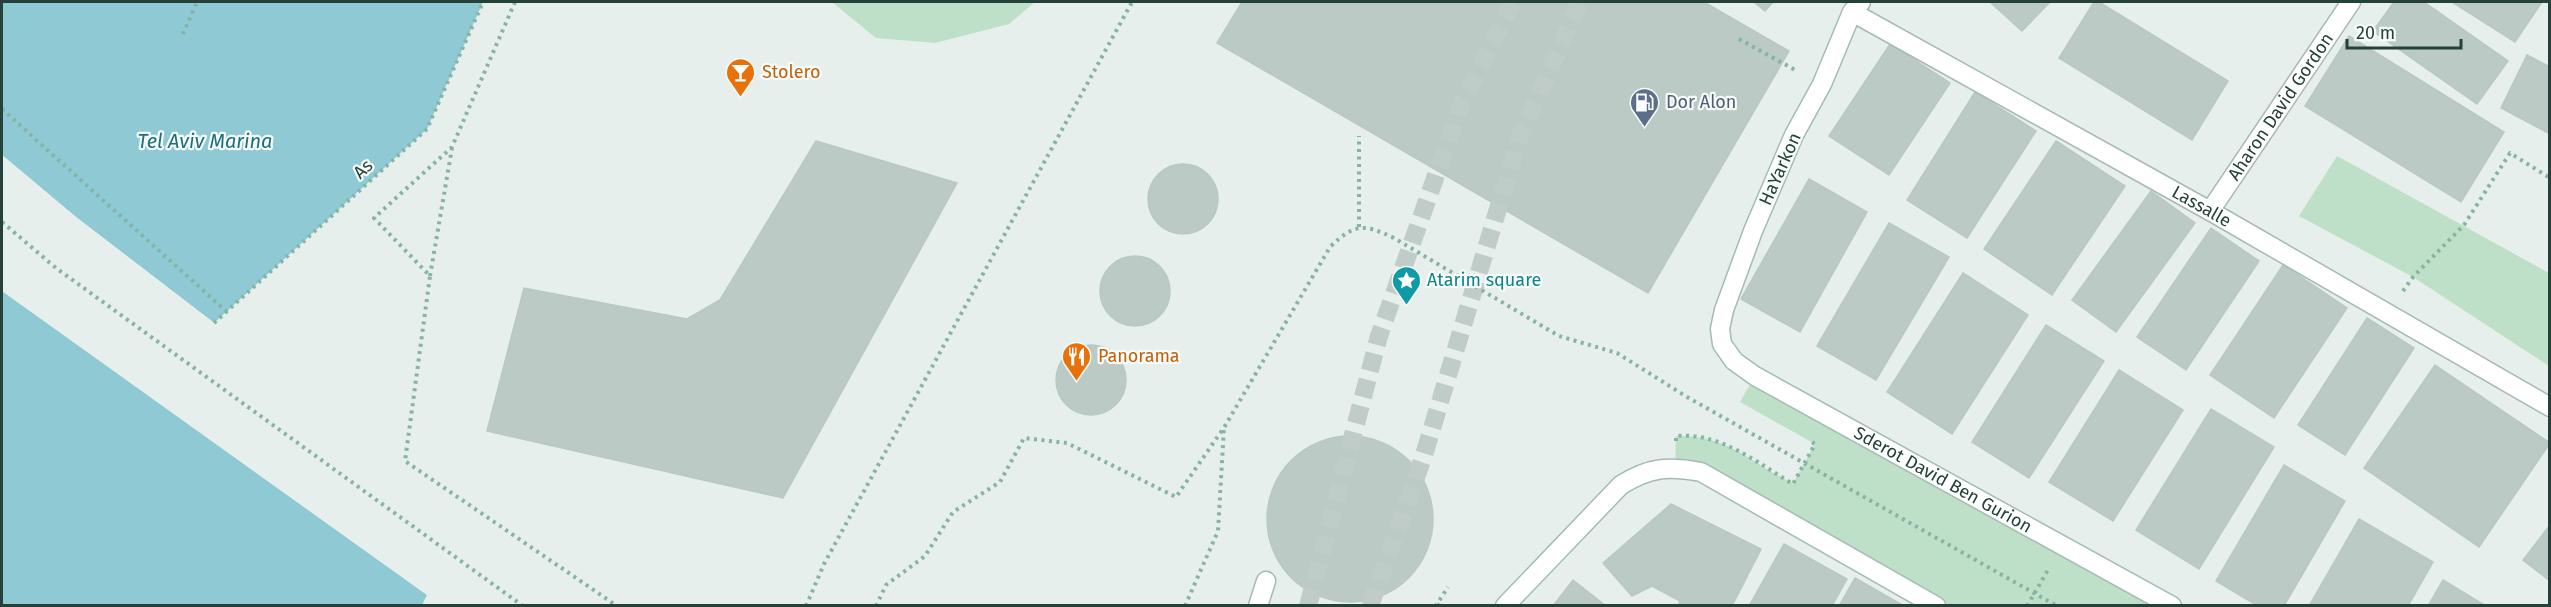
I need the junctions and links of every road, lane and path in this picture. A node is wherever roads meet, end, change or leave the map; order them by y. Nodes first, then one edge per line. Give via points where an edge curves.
1 (197, 2) edge
2 (483, 2) edge
3 (515, 2) edge
4 (1132, 2) edge
5 (2351, 2) edge
6 (1856, 7) edge
7 (183, 34) dead end
8 (1739, 39) dead end
9 (1822, 84) junction
10 (2, 109) edge
11 (1359, 136) dead end
12 (452, 147) junction
13 (2550, 178) edge
14 (2210, 211) junction
15 (2, 222) edge
16 (1359, 227) junction
17 (430, 276) junction
18 (227, 312) junction
19 (2386, 313) junction
20 (214, 323) dead end
21 (1722, 344) joint
22 (2550, 407) edge
23 (1225, 426) junction
24 (1815, 444) dead end
25 (1804, 462) junction
26 (1675, 467) junction
27 (2062, 545) junction
28 (1266, 581) dead end
29 (1448, 587) dead end
30 (2034, 593) junction
31 (523, 606) edge
32 (617, 606) edge
33 (806, 606) edge
34 (876, 606) edge
35 (1185, 606) edge
36 (1258, 606) edge
37 (1439, 606) edge
38 (1505, 606) edge
39 (1936, 606) edge
40 (2027, 606) edge
41 (2057, 606) edge
42 (2172, 606) edge

1 - 7 path
2 - 18 path, As via 426,129
3 - 12 path
4 - 33 path via 824,564
5 - 14 street, Aharon David Gordon
6 - 9 street, HaYarkon
6 - 14 street, Lassalle
8 - 9 path
9 - 21 street, HaYarkon via 1794,135 1753,231 1724,310
10 - 18 path
11 - 16 path
12 - 17 path
12 - 17 path via 374,218
13 - 19 path via 2510,153 2464,225 2413,277
14 - 19 street, Lassalle
15 - 31 path via 56,268
16 - 23 path via 1344,233 1330,247
16 - 25 path via 1394,238 1559,336 1617,353
17 - 32 path via 405,460
18 - 20 path, As
19 - 22 street, Lassalle
21 - 27 street, Sderot David Ben Gurion via 1734,362 1755,376
23 - 34 path via 1176,497 1066,443 1024,438 1000,482 953,512 925,556 886,585
23 - 35 path via 1218,531
24 - 25 path
25 - 26 path via 1793,484 1720,441 1693,435 1676,436
25 - 30 path
26 - 38 street via 1640,473 1621,485
26 - 39 street via 1701,472
27 - 30 path
27 - 42 street, Sderot David Ben Gurion
28 - 36 street
29 - 37 path
30 - 40 path
30 - 41 path

